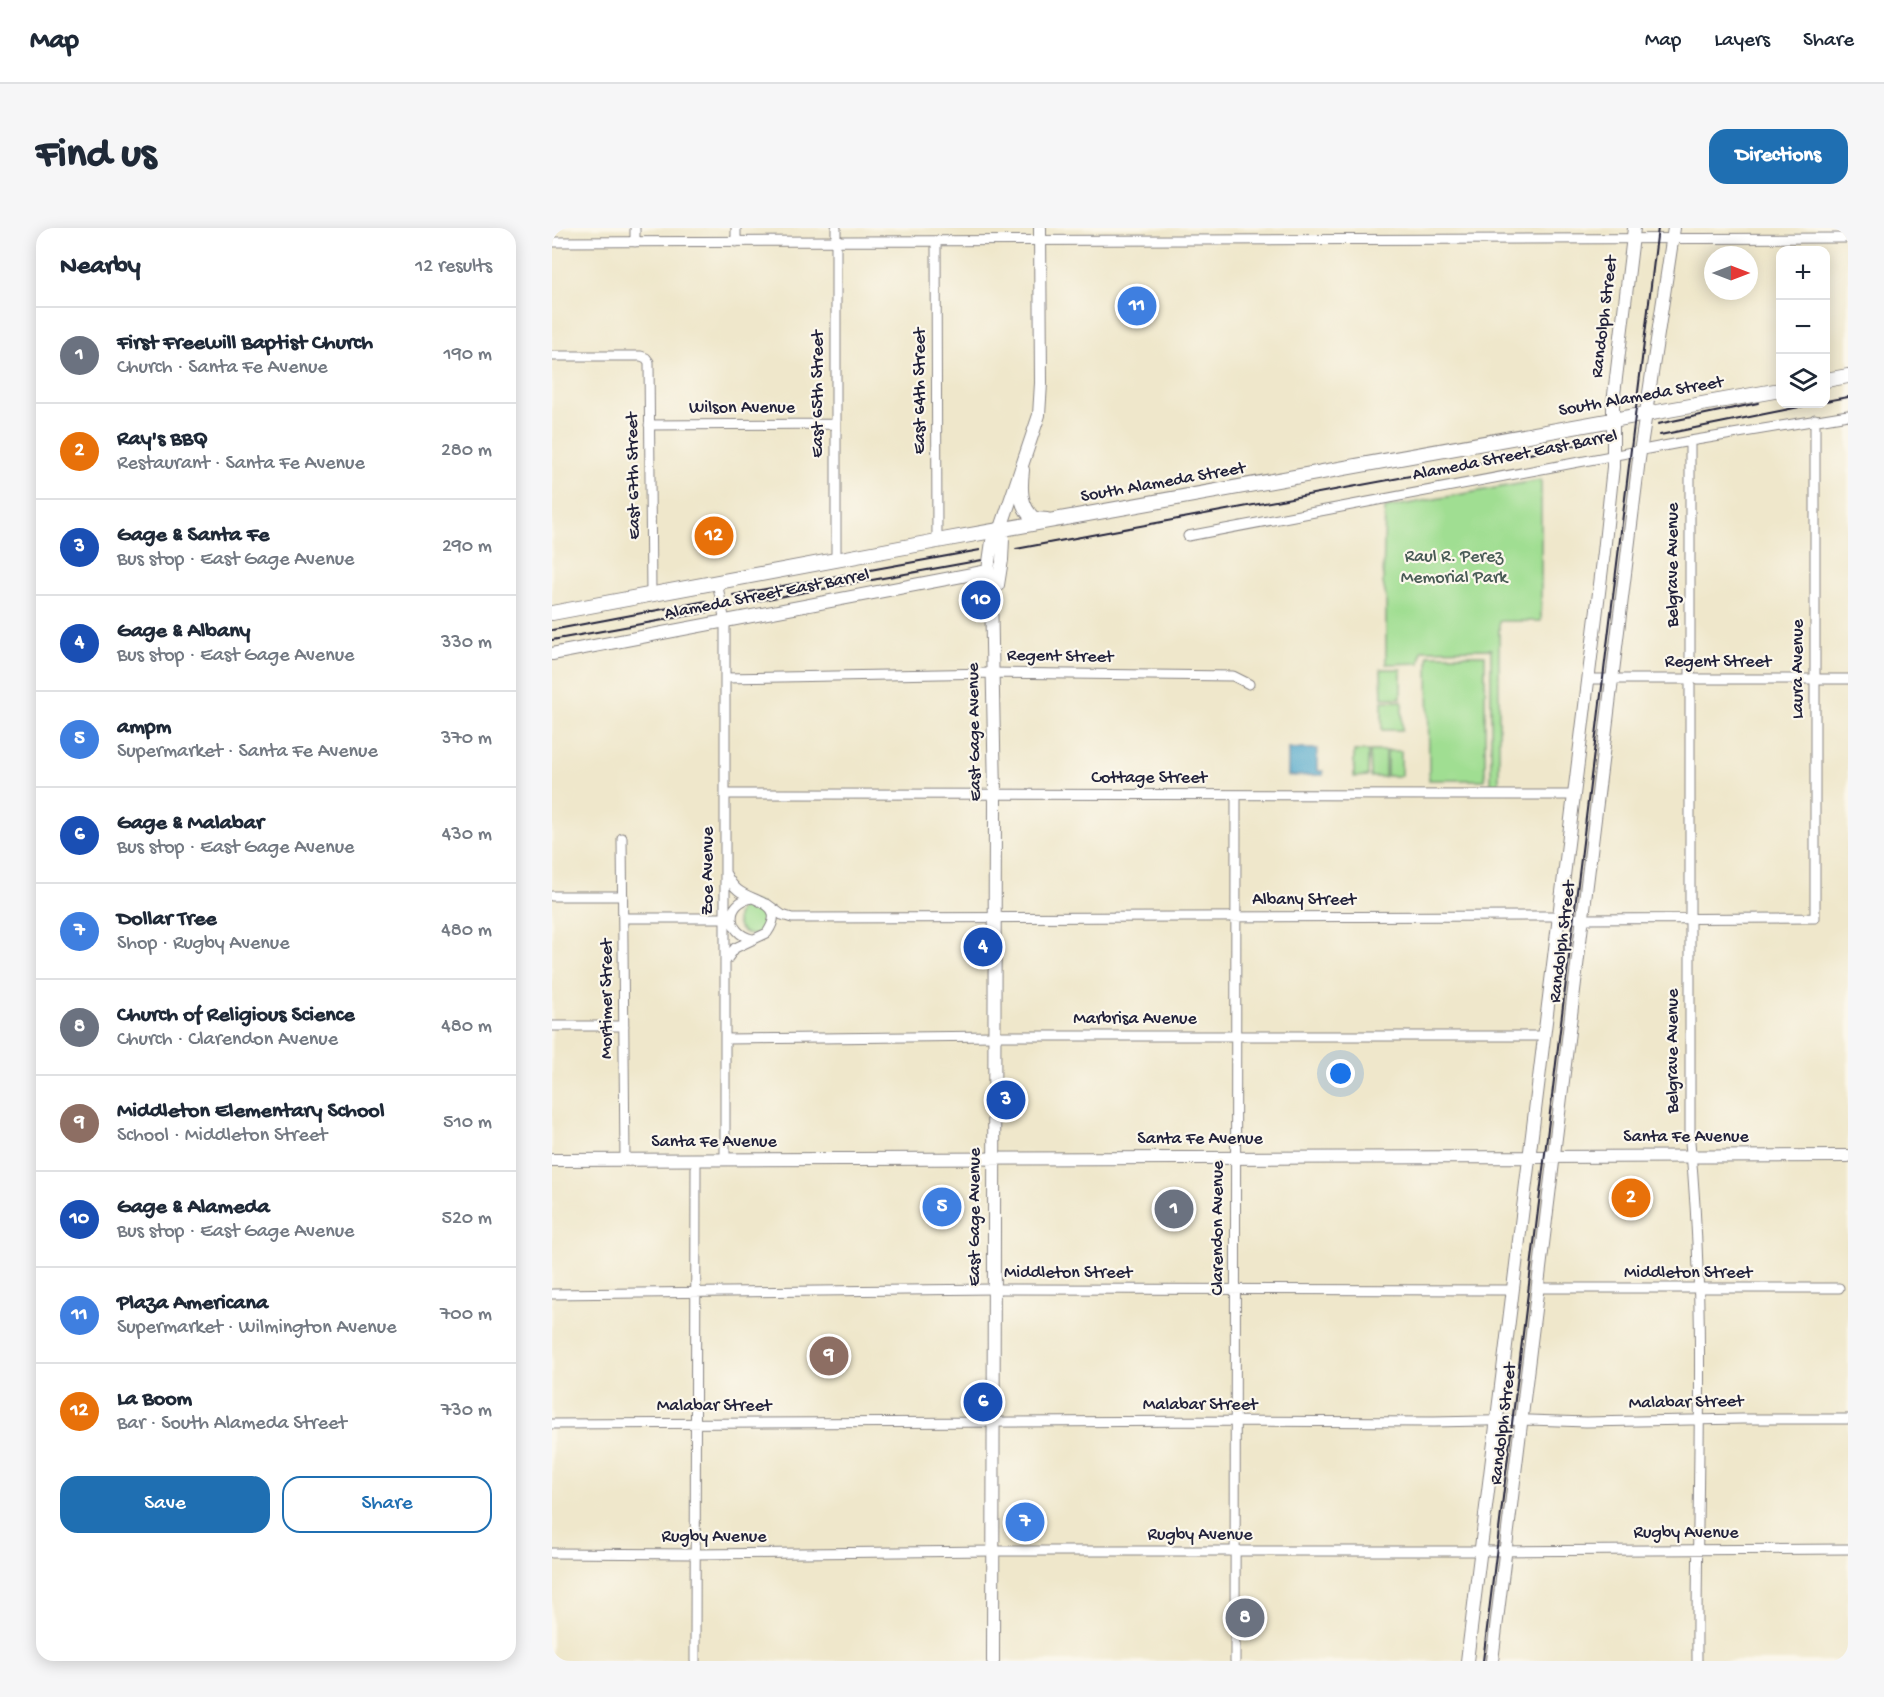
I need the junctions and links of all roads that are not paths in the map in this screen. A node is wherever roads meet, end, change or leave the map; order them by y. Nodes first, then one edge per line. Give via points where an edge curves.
1 (635, 228) edge
2 (736, 228) edge
3 (836, 228) edge
4 (1633, 233) edge
5 (1674, 233) edge
6 (1814, 233) edge
7 (1040, 234) edge
8 (1154, 234) edge
9 (1382, 234) edge
10 (1498, 234) edge
11 (1848, 238) edge
12 (835, 241) junction
13 (936, 241) junction
14 (552, 242) edge
15 (635, 242) junction
16 (736, 242) junction
17 (552, 356) edge
18 (1848, 376) edge
19 (1830, 379) edge
20 (1776, 391) edge
21 (1646, 415) junction
22 (1848, 415) edge
23 (1612, 420) junction
24 (1815, 420) junction
25 (834, 424) junction
26 (650, 425) junction
27 (1690, 441) junction
28 (1641, 451) junction
29 (1613, 456) junction
30 (1022, 470) junction
31 (1058, 520) junction
32 (1188, 536) dead end
33 (998, 537) junction
34 (937, 542) junction
35 (836, 560) junction
36 (993, 564) junction
37 (717, 582) junction
38 (651, 595) junction
39 (552, 613) edge
40 (725, 622) junction
41 (552, 654) edge
42 (993, 673) junction
43 (725, 678) junction
44 (1588, 679) junction
45 (1613, 679) junction
46 (1689, 679) junction
47 (1815, 679) junction
48 (1848, 679) edge
49 (1249, 684) dead end
50 (725, 794) junction
51 (995, 794) junction
52 (1236, 795) junction
53 (1574, 795) junction
54 (622, 838) dead end
55 (725, 873) junction
56 (552, 896) edge
57 (623, 896) junction
58 (752, 898) junction
59 (768, 904) junction
60 (1560, 916) junction
61 (994, 917) junction
62 (1235, 917) junction
63 (623, 918) junction
64 (728, 918) junction
65 (792, 918) junction
66 (1815, 918) joint
67 (1584, 919) junction
68 (1689, 919) junction
69 (768, 933) junction
70 (752, 939) junction
71 (725, 962) junction
72 (552, 1026) edge
73 (624, 1026) junction
74 (1235, 1035) junction
75 (994, 1036) junction
76 (1545, 1036) junction
77 (725, 1039) junction
78 (1691, 1155) junction
79 (1528, 1156) junction
80 (1848, 1156) edge
81 (1235, 1157) junction
82 (1555, 1157) junction
83 (993, 1158) junction
84 (552, 1160) edge
85 (625, 1160) junction
86 (696, 1160) junction
87 (725, 1160) junction
88 (1537, 1288) junction
89 (1839, 1288) dead end
90 (993, 1289) junction
91 (1698, 1289) junction
92 (1235, 1290) junction
93 (1512, 1290) junction
94 (552, 1294) edge
95 (694, 1294) junction
96 (1698, 1419) junction
97 (1848, 1419) edge
98 (1235, 1420) junction
99 (1496, 1420) junction
100 (1523, 1420) junction
101 (694, 1423) junction
102 (993, 1423) junction
103 (552, 1424) edge
104 (1848, 1548) edge
105 (1697, 1550) junction
106 (993, 1551) junction
107 (1235, 1551) junction
108 (1480, 1551) junction
109 (1506, 1551) junction
110 (552, 1554) edge
111 (694, 1554) junction
112 (695, 1661) edge
113 (993, 1661) edge
114 (1234, 1661) edge
115 (1467, 1661) edge
116 (1492, 1661) edge
117 (1697, 1661) edge

1 - 15 street
2 - 16 street
3 - 12 street, East 65th Street
4 - 5 street
4 - 10 street
4 - 23 street, Randolph Street
5 - 6 street
5 - 21 street, Randolph Street
6 - 11 street
7 - 8 street
7 - 13 street
7 - 30 street, East Gage Avenue via 1041,405
8 - 9 street
9 - 10 street
12 - 13 street
12 - 16 street
12 - 25 street, East 65th Street
13 - 34 street, East 64th Street
14 - 15 street
15 - 16 street
17 - 26 street, East 67th Street via 646,358
18 - 19 main road
20 - 21 main road, South Alameda Street
21 - 23 main road, South Alameda Street
21 - 28 street, Randolph Street
22 - 24 street, Alameda Street East Barrel
23 - 29 street, Randolph Street
23 - 31 main road, South Alameda Street
24 - 27 street, Alameda Street East Barrel
24 - 47 street, Laura Avenue
25 - 26 street, Wilson Avenue
25 - 35 street, East 65th Street
26 - 38 street, East 67th Street
27 - 28 street, Alameda Street East Barrel
27 - 46 street, Belgrave Avenue
28 - 29 street, Alameda Street East Barrel
28 - 45 street, Randolph Street
29 - 32 street, Alameda Street East Barrel
29 - 44 street, Randolph Street
30 - 31 main road via 1022,497 1028,513 1034,519
30 - 33 street, East Gage Avenue
31 - 33 main road, South Alameda Street
33 - 34 main road, South Alameda Street
33 - 36 street, East Gage Avenue, bridge
34 - 35 main road, South Alameda Street
35 - 37 main road, South Alameda Street
36 - 40 street, Alameda Street East Barrel
36 - 42 street, East Gage Avenue via 999,585 991,594
37 - 38 main road, South Alameda Street
37 - 40 street, Zoe Avenue
38 - 39 main road, South Alameda Street
40 - 41 street, Alameda Street East Barrel
40 - 43 street, Zoe Avenue
42 - 43 street, Regent Street
42 - 49 street, Regent Street via 1233,675
42 - 51 street, East Gage Avenue
43 - 50 street, Zoe Avenue
44 - 45 street, Regent Street
44 - 53 street, Randolph Street
45 - 46 street, Regent Street
45 - 67 street, Randolph Street
46 - 47 street, Regent Street
46 - 68 street, Belgrave Avenue
47 - 48 street, Regent Street
47 - 66 street, Laura Avenue
50 - 51 street, Cottage Street
50 - 55 street, Zoe Avenue
51 - 52 street, Cottage Street
51 - 61 street, East Gage Avenue
52 - 53 street, Cottage Street
52 - 62 street, Clarendon Avenue
53 - 60 street, Randolph Street
54 - 57 street, Mortimer Street
55 - 58 street via 736,889
55 - 64 street, Zoe Avenue
56 - 57 street
57 - 63 street, Mortimer Street
58 - 59 street
58 - 64 street via 744,899
59 - 65 street
59 - 69 street via 773,919
60 - 62 street, Albany Street
60 - 67 street, Albany Street
60 - 76 street, Randolph Street
61 - 62 street, Albany Street
61 - 65 street, Albany Street
61 - 75 street, East Gage Avenue
62 - 74 street, Clarendon Avenue
63 - 64 street
63 - 73 street, Mortimer Street
64 - 70 street via 737,933
64 - 71 street, Zoe Avenue
65 - 69 street
66 - 68 street, Albany Street
67 - 68 street, Albany Street
67 - 82 street, Randolph Street
68 - 78 street, Belgrave Avenue
69 - 70 street
70 - 71 street via 735,948
71 - 77 street, Zoe Avenue
72 - 73 street
73 - 85 street, Mortimer Street
74 - 75 street, Marbrisa Avenue
74 - 76 street, Marbrisa Avenue
74 - 81 street, Clarendon Avenue
75 - 77 street, Marbrisa Avenue
75 - 83 street, East Gage Avenue
76 - 79 street, Randolph Street
77 - 87 street, Zoe Avenue
78 - 80 street, Santa Fe Avenue
78 - 82 street, Santa Fe Avenue
78 - 91 street, Belgrave Avenue
79 - 81 street, Santa Fe Avenue
79 - 82 street, Santa Fe Avenue
79 - 93 street, Randolph Street
81 - 83 street, Santa Fe Avenue
81 - 92 street, Clarendon Avenue
82 - 88 street, Randolph Street
83 - 87 street, Santa Fe Avenue
83 - 90 street, East Gage Avenue
84 - 85 street, Santa Fe Avenue
85 - 86 street, Santa Fe Avenue
86 - 87 street, Santa Fe Avenue
86 - 95 street
88 - 91 street, Middleton Street
88 - 100 street, Randolph Street
89 - 91 street, Middleton Street
90 - 92 street, Middleton Street
90 - 95 street, Middleton Street
90 - 102 street, East Gage Avenue
91 - 96 street, Belgrave Avenue
92 - 93 street, Middleton Street
92 - 98 street, Clarendon Avenue
93 - 99 street, Randolph Street
94 - 95 street, Middleton Street
95 - 101 street
96 - 97 street, Malabar Street
96 - 100 street, Malabar Street
96 - 105 street, Belgrave Avenue
98 - 99 street, Malabar Street
98 - 102 street, Malabar Street
98 - 107 street, Clarendon Avenue
99 - 100 street, Malabar Street
99 - 108 street, Randolph Street
100 - 109 street, Randolph Street
101 - 102 street, Malabar Street
101 - 103 street, Malabar Street
101 - 111 street
102 - 106 street, East Gage Avenue
104 - 105 street, Rugby Avenue
105 - 109 street, Rugby Avenue
105 - 117 street, Belgrave Avenue
106 - 107 street, Rugby Avenue
106 - 111 street, Rugby Avenue
106 - 113 street, East Gage Avenue
107 - 108 street, Rugby Avenue
107 - 114 street, Clarendon Avenue
108 - 109 street, Rugby Avenue
108 - 115 street, Randolph Street
109 - 116 street, Randolph Street
110 - 111 street, Rugby Avenue
111 - 112 street

